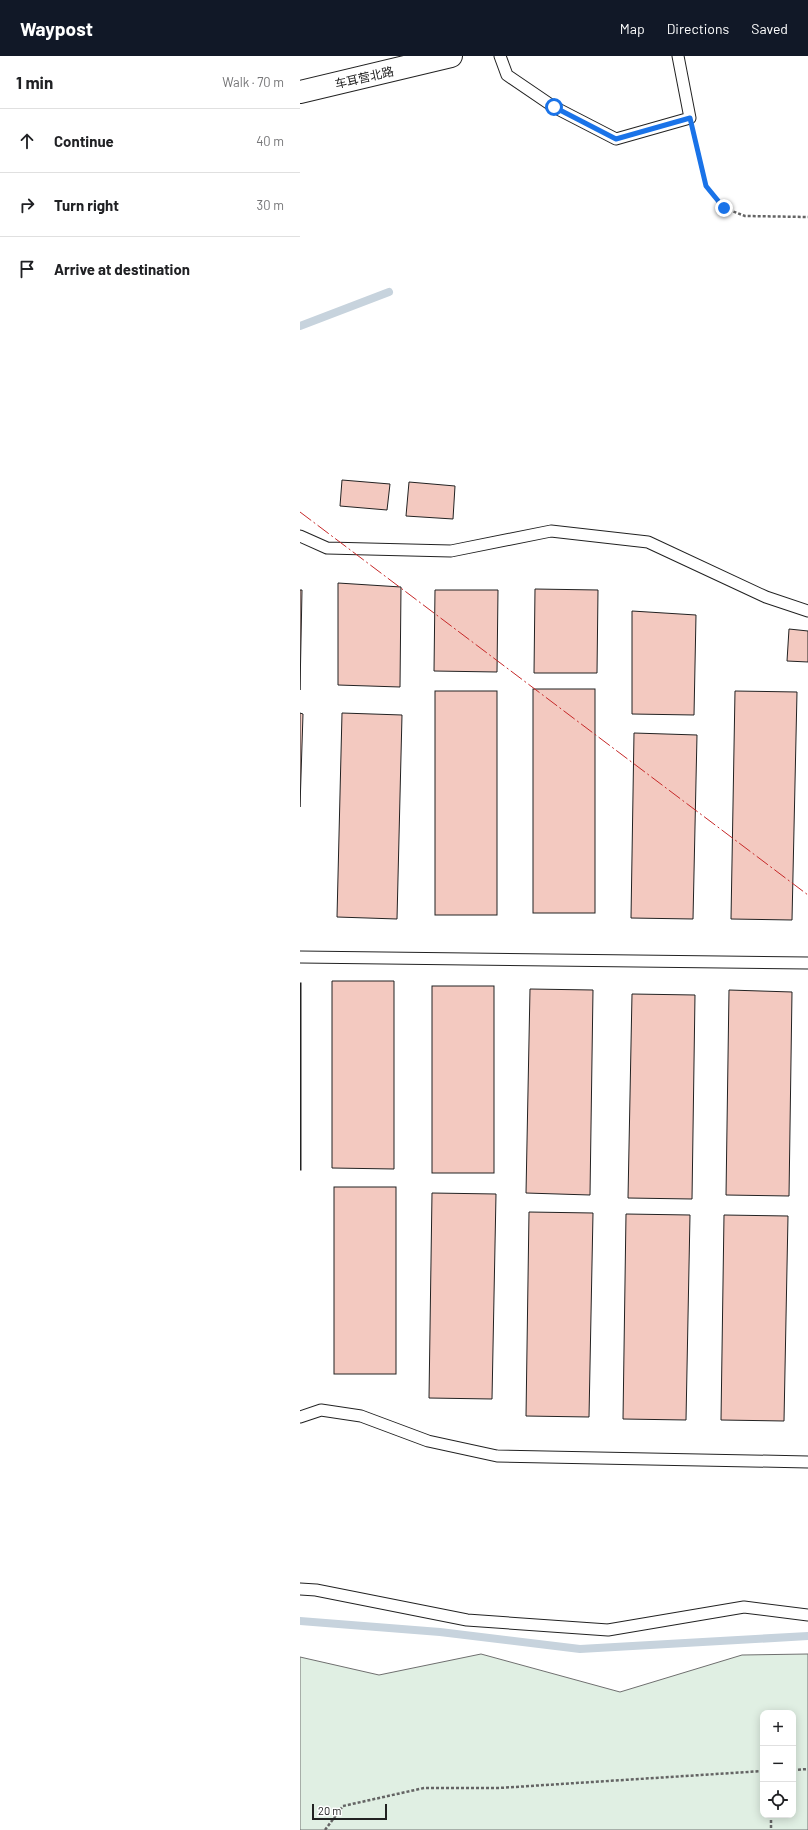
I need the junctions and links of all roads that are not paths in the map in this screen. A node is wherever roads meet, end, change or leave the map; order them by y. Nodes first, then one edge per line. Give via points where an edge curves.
1 (451, 56) edge
2 (500, 56) edge
3 (678, 56) edge
4 (300, 92) edge
5 (300, 536) edge
6 (808, 611) edge
7 (300, 957) edge
8 (808, 963) edge
9 (300, 1417) edge
10 (808, 1462) edge
11 (300, 1589) edge
12 (808, 1615) edge

1 - 4 street, 车耳营北路
2 - 3 lane via 507,75 554,107 616,139 690,118
5 - 6 lane via 327,548 452,551 551,531 648,542 766,597
7 - 8 lane
9 - 10 lane via 321,1410 361,1416 428,1441 497,1456
11 - 12 lane via 467,1620 608,1630 744,1608

